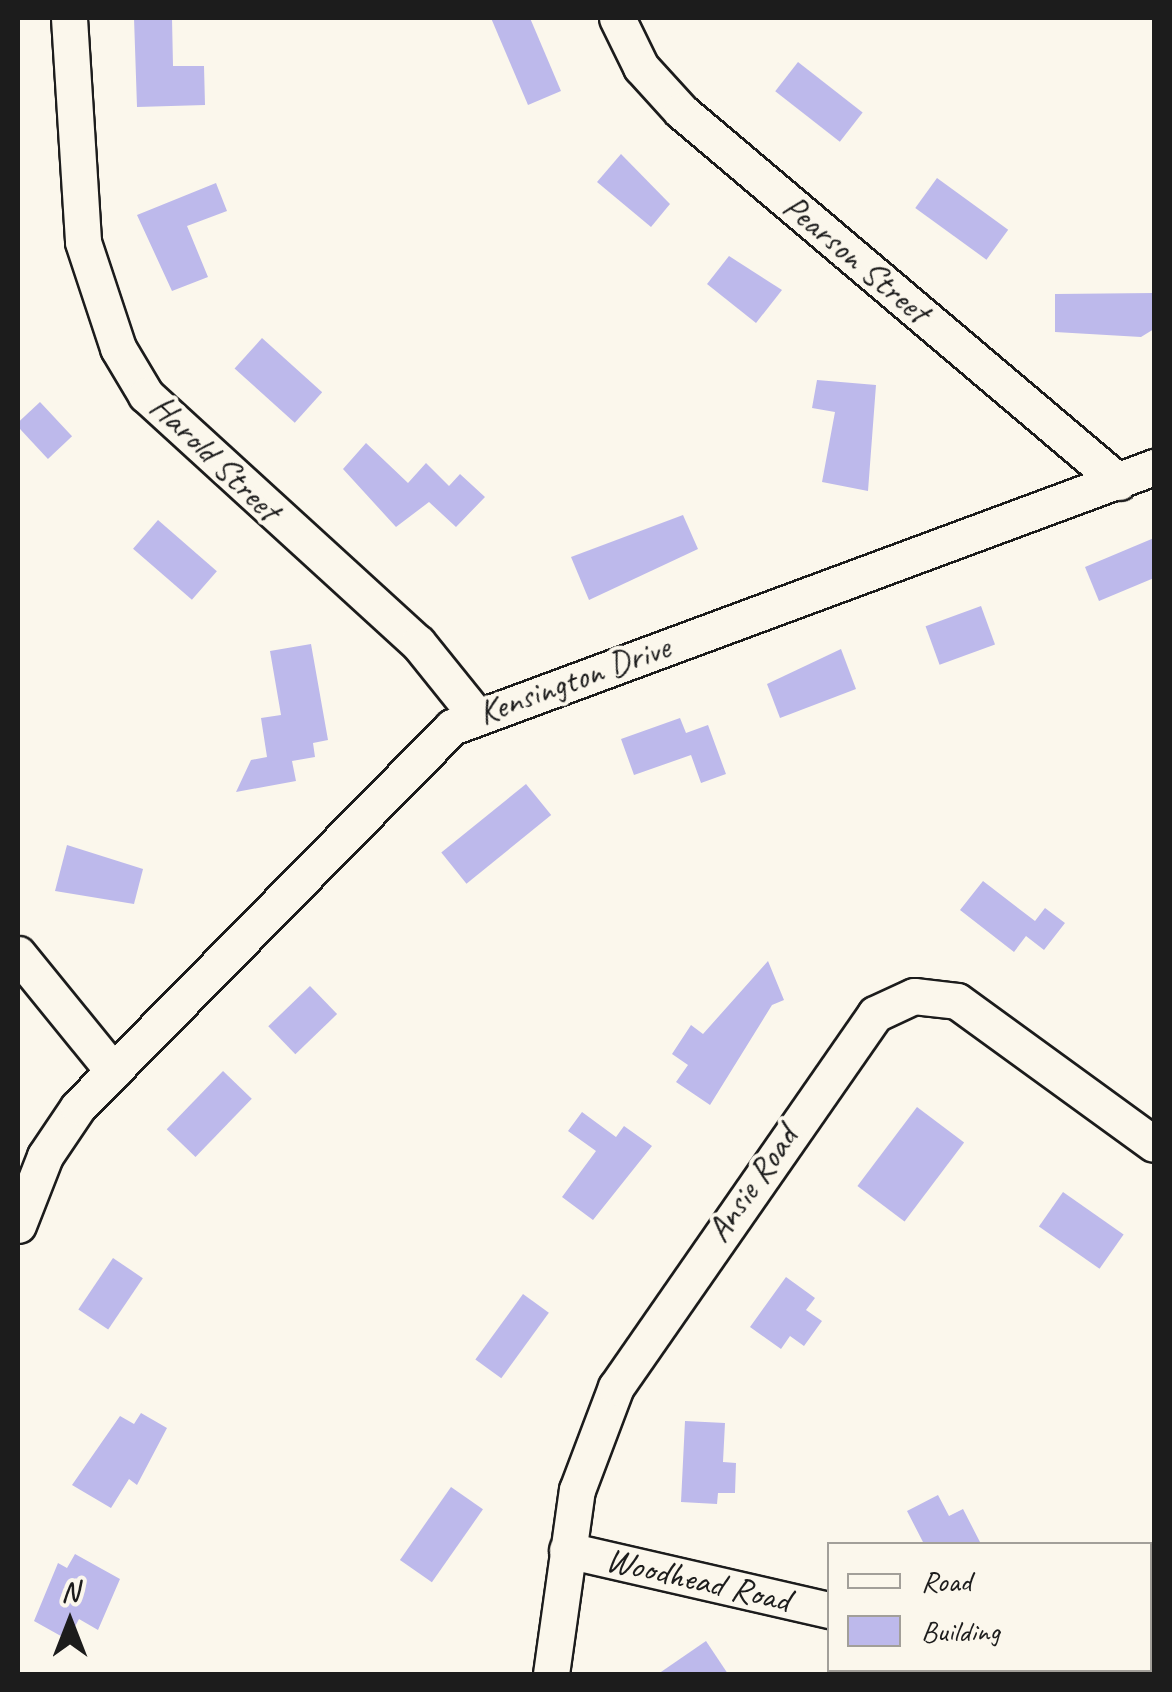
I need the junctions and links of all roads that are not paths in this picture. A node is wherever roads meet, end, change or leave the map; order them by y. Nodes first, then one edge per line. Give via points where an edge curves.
1 (69, 18) edge
2 (617, 18) edge
3 (1154, 467) edge
4 (1119, 482) junction
5 (474, 714) junction
6 (18, 954) edge
7 (113, 1071) junction
8 (1154, 1144) edge
9 (18, 1225) edge
10 (568, 1550) junction
11 (827, 1609) edge
12 (551, 1674) edge

1 - 5 street, Harold Street via 83,242 118,348 170,420 418,643
2 - 4 street, Pearson Street via 640,67 681,112
3 - 4 street, Kensington Drive
4 - 5 street, Kensington Drive
5 - 7 street, Kensington Drive via 440,736
6 - 7 street
7 - 9 street, Kensington Drive via 61,1130
8 - 10 street, Ansie Road via 967,1006 925,995 884,1008 813,1096 616,1387 583,1466
10 - 11 street, Woodhead Road
10 - 12 street, Ansie Road

